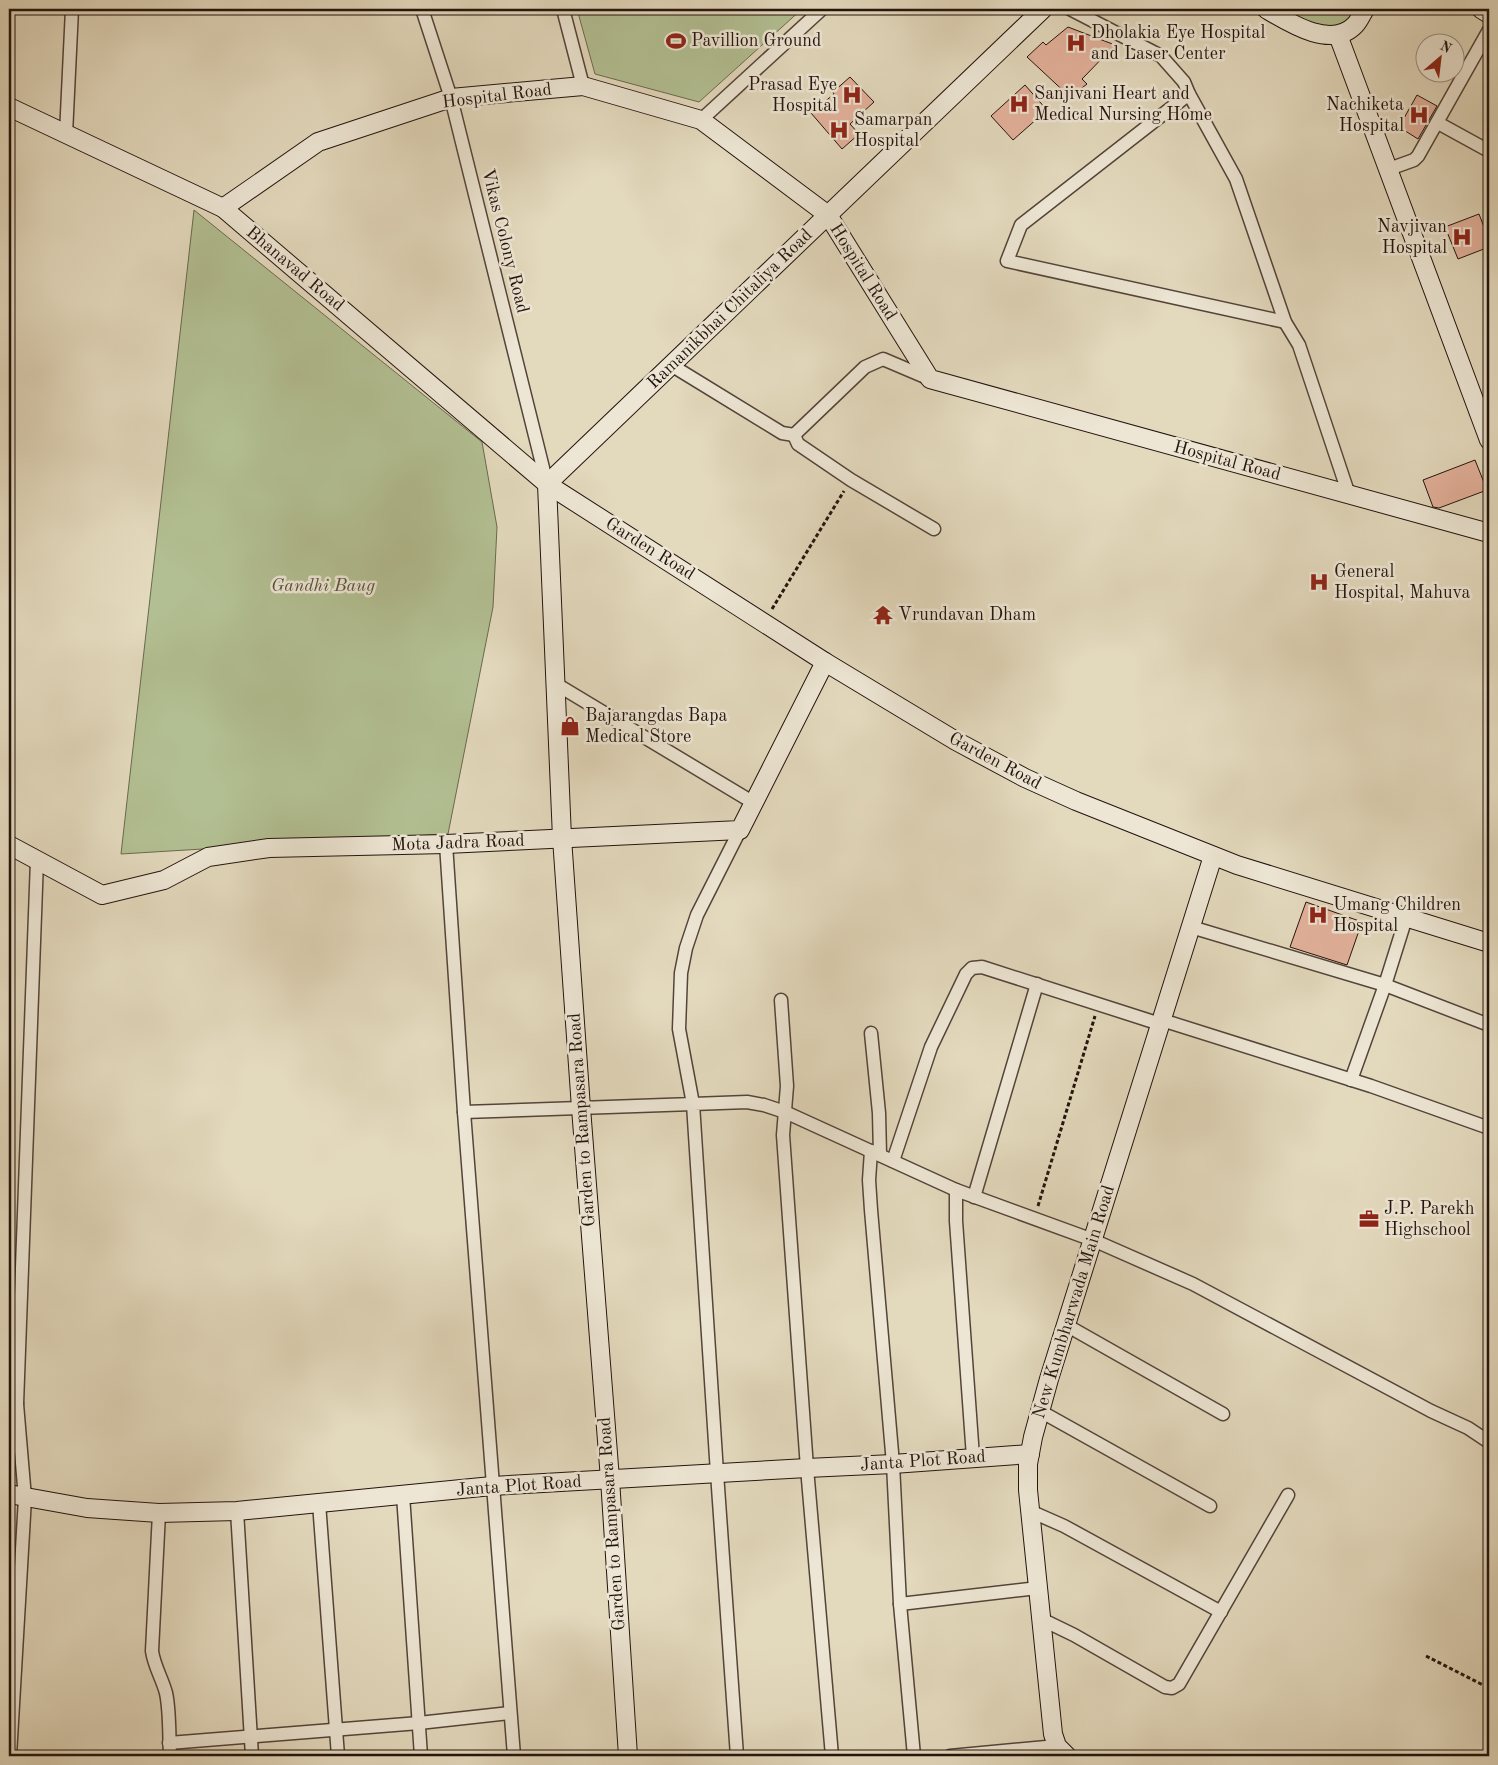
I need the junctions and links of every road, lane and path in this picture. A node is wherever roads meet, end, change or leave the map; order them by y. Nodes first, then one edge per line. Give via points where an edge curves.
1 (72, 9) edge
2 (422, 9) edge
3 (562, 9) edge
4 (822, 9) edge
5 (1043, 9) edge
6 (1070, 9) edge
7 (1266, 9) edge
8 (1365, 9) edge
9 (1481, 9) edge
10 (1489, 14) edge
11 (1489, 30) edge
12 (1338, 35) junction
13 (583, 86) junction
14 (1189, 94) junction
15 (451, 98) junction
16 (9, 106) edge
17 (701, 120) junction
18 (1438, 123) junction
19 (66, 134) junction
20 (1489, 151) edge
21 (1389, 169) junction
22 (223, 208) junction
23 (828, 215) junction
24 (1285, 322) junction
25 (671, 365) junction
26 (930, 380) junction
27 (794, 435) junction
28 (1489, 440) edge
29 (851, 480) junction
30 (547, 484) junction
31 (1349, 494) junction
32 (934, 528) dead end
33 (1489, 533) edge
34 (764, 622) junction
35 (826, 662) junction
36 (556, 684) junction
37 (754, 803) junction
38 (740, 830) junction
39 (562, 838) junction
40 (446, 844) junction
41 (9, 845) edge
42 (1213, 856) junction
43 (37, 860) junction
44 (1406, 918) junction
45 (1191, 927) junction
46 (1489, 943) edge
47 (1037, 984) junction
48 (1385, 985) junction
49 (781, 1000) dead end
50 (1099, 1003) junction
51 (1161, 1022) junction
52 (1489, 1026) edge
53 (871, 1033) dead end
54 (1351, 1080) junction
55 (693, 1104) junction
56 (581, 1108) junction
57 (464, 1112) junction
58 (785, 1112) junction
59 (1489, 1128) edge
60 (875, 1153) junction
61 (893, 1162) junction
62 (956, 1190) junction
63 (974, 1197) junction
64 (1034, 1218) junction
65 (1093, 1240) junction
66 (1066, 1326) junction
67 (13, 1402) edge
68 (1040, 1411) junction
69 (1223, 1414) dead end
70 (1489, 1442) edge
71 (1030, 1454) junction
72 (973, 1458) junction
73 (893, 1464) junction
74 (806, 1468) junction
75 (716, 1473) junction
76 (610, 1479) junction
77 (492, 1486) junction
78 (403, 1495) junction
79 (17, 1496) edge
80 (1288, 1496) dead end
81 (319, 1503) junction
82 (1210, 1506) dead end
83 (237, 1511) junction
84 (1030, 1511) junction
85 (159, 1513) junction
86 (1038, 1588) junction
87 (900, 1604) junction
88 (1221, 1612) junction
89 (1041, 1618) junction
90 (1426, 1656) dead end
91 (11, 1671) edge
92 (1489, 1688) edge
93 (510, 1713) junction
94 (419, 1723) junction
95 (336, 1729) junction
96 (251, 1735) junction
97 (170, 1743) junction
98 (1062, 1751) edge
99 (10, 1756) edge
100 (170, 1756) edge
101 (252, 1756) edge
102 (338, 1756) edge
103 (421, 1756) edge
104 (514, 1756) edge
105 (628, 1756) edge
106 (737, 1756) edge
107 (832, 1756) edge
108 (914, 1756) edge
109 (950, 1756) edge

1 - 19 street
2 - 15 street, Vikas Colony Road
3 - 13 street
4 - 17 street
5 - 23 main road, Ramanikbhai Chitaliya Road
6 - 14 street via 1161,56 1184,82
7 - 12 main road via 1306,31
8 - 12 main road via 1354,26
9 - 10 main road
11 - 18 street
12 - 21 main road
13 - 15 main road, Hospital Road
13 - 17 main road, Hospital Road
14 - 24 street via 1236,180
14 - 24 street via 1021,225 1007,261
15 - 22 main road, Hospital Road via 318,142
15 - 30 street, Vikas Colony Road
16 - 19 main road, Bhanavad Road
17 - 23 main road, Hospital Road
18 - 20 street
18 - 21 street via 1414,160
19 - 22 main road, Bhanavad Road
21 - 28 main road
22 - 30 main road, Bhanavad Road
23 - 25 main road, Ramanikbhai Chitaliya Road
23 - 26 main road, Hospital Road
24 - 31 street via 1299,345
25 - 27 street via 782,433
25 - 30 main road, Ramanikbhai Chitaliya Road
26 - 27 street via 883,359 864,367
26 - 31 main road, Hospital Road
27 - 29 street via 798,444
29 - 32 street
29 - 34 path
30 - 34 main road, Garden Road
30 - 36 main road, Garden to Rampasara Road
31 - 33 main road, Hospital Road
34 - 35 main road, Garden Road
35 - 37 main road
35 - 42 main road, Garden Road via 956,741 1025,778
36 - 37 street
36 - 39 main road, Garden to Rampasara Road
37 - 38 main road
38 - 39 main road, Mota Jadra Road
38 - 55 street via 697,915 681,973 679,1029
39 - 40 main road, Mota Jadra Road
39 - 56 main road, Garden to Rampasara Road
40 - 43 main road, Mota Jadra Road via 269,848 221,854 198,861 164,880 102,894
40 - 57 street
41 - 43 main road, Mota Jadra Road
42 - 44 main road, Garden Road
42 - 45 main road, New Kumbharwada Main Road
43 - 67 street
44 - 46 main road, Garden Road
44 - 48 street
45 - 48 street
45 - 51 main road, New Kumbharwada Main Road
47 - 50 street
47 - 61 street via 982,967 968,970 931,1047
47 - 63 street
48 - 52 street
48 - 54 street
49 - 58 street via 787,1086
50 - 51 street
50 - 64 path
51 - 54 street
51 - 65 main road, New Kumbharwada Main Road
53 - 60 street via 879,1113
54 - 59 street
55 - 56 street
55 - 58 street via 747,1102
55 - 75 street
56 - 57 street
56 - 76 main road, Garden to Rampasara Road
57 - 77 street
58 - 60 street
58 - 74 street via 783,1135
60 - 61 street
60 - 73 street via 869,1180
61 - 62 street
62 - 63 street
62 - 72 street
63 - 64 street
64 - 65 street
65 - 66 main road, New Kumbharwada Main Road
65 - 70 street via 1193,1284
66 - 68 main road, New Kumbharwada Main Road
66 - 69 street
67 - 79 street
68 - 71 main road, New Kumbharwada Main Road
68 - 82 street
71 - 72 main road, Janta Plot Road
71 - 84 main road, New Kumbharwada Main Road
72 - 73 main road, Janta Plot Road
73 - 74 main road, Janta Plot Road
73 - 87 street
74 - 75 main road, Janta Plot Road
74 - 107 street
75 - 76 main road, Janta Plot Road
75 - 106 street
76 - 77 main road, Janta Plot Road
76 - 105 main road, Garden to Rampasara Road
77 - 78 main road, Janta Plot Road
77 - 93 street
78 - 81 main road, Janta Plot Road
78 - 94 street
79 - 85 main road, Janta Plot Road via 87,1508
79 - 91 street
80 - 88 street
81 - 83 main road, Janta Plot Road
81 - 95 street
83 - 85 main road, Janta Plot Road
83 - 96 street
84 - 86 main road, New Kumbharwada Main Road
84 - 88 street via 1064,1526
85 - 97 street via 152,1651 166,1695
86 - 87 street
86 - 89 main road, New Kumbharwada Main Road
87 - 108 street
88 - 89 street via 1179,1684 1170,1688
89 - 98 main road, New Kumbharwada Main Road via 1053,1734
90 - 92 path
91 - 99 street
93 - 94 street
93 - 104 street
94 - 95 street
94 - 103 street
95 - 96 street
95 - 102 street
96 - 97 street
96 - 101 street
97 - 100 street
98 - 109 street

